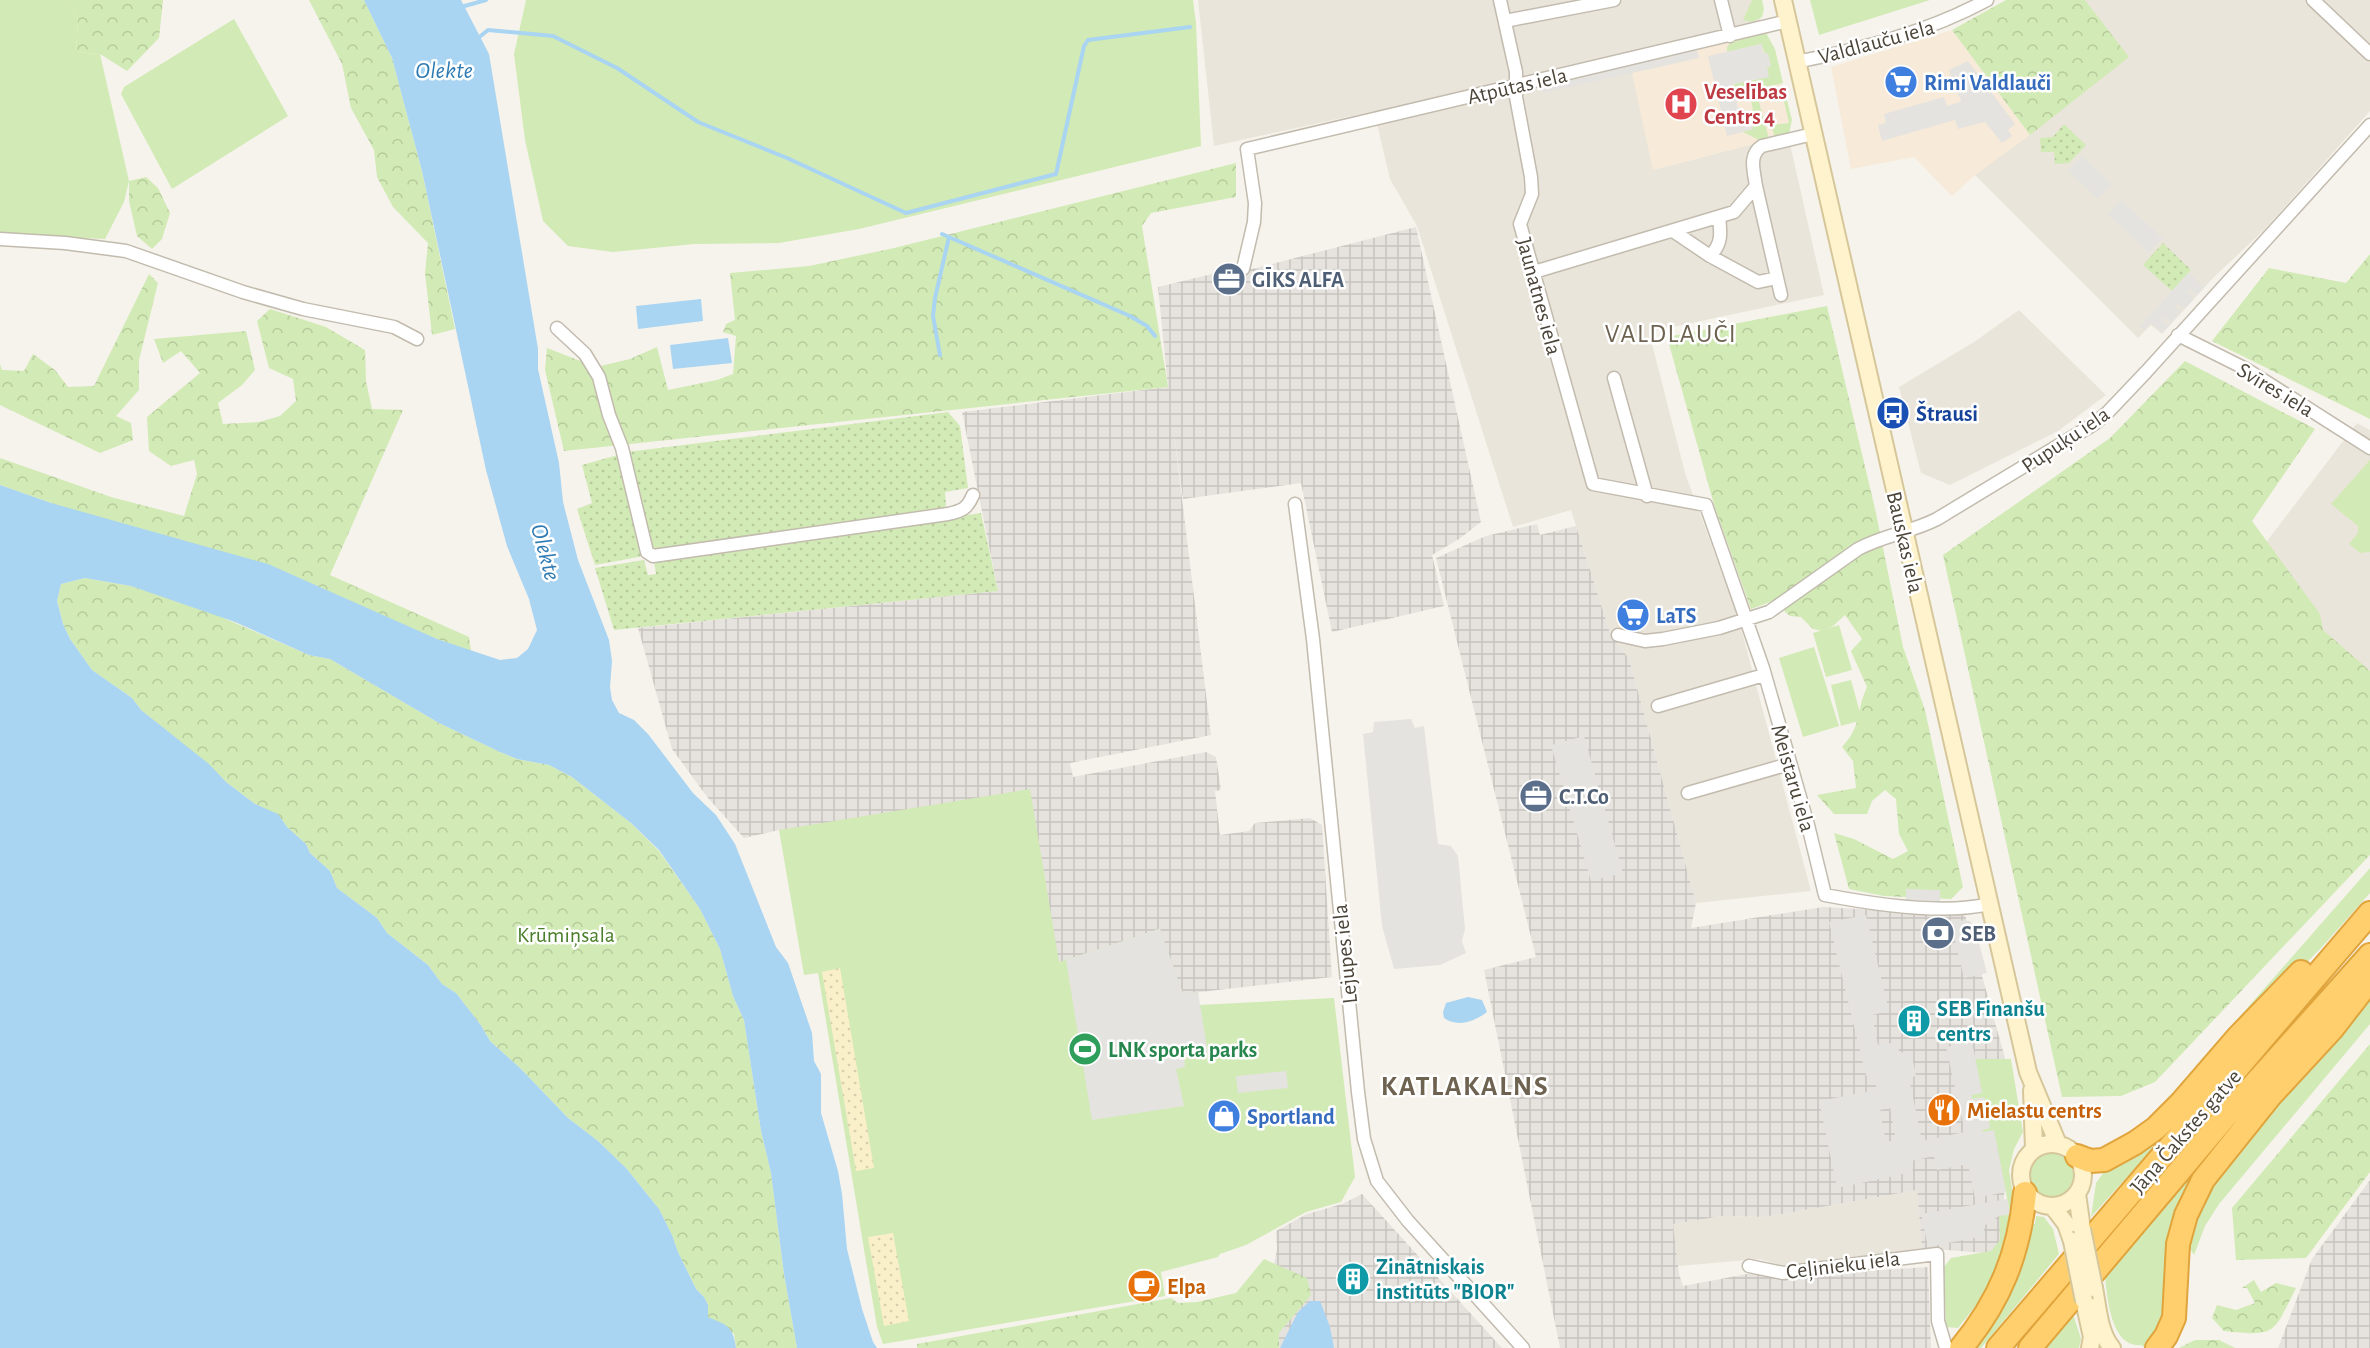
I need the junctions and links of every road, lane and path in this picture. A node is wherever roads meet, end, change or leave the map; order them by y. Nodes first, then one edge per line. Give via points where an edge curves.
1 (1500, 0) edge
2 (1614, 0) edge
3 (1721, 0) edge
4 (1783, 0) edge
5 (1987, 0) edge
6 (2313, 0) edge
7 (1504, 21) junction
8 (1788, 21) junction
9 (1730, 36) junction
10 (2370, 54) edge
11 (1796, 62) junction
12 (1517, 85) junction
13 (2370, 125) edge
14 (1813, 134) junction
15 (1756, 186) junction
16 (1719, 217) junction
17 (1672, 231) junction
18 (0, 239) edge
19 (1710, 256) junction
20 (1243, 269) dead end
21 (1534, 272) junction
22 (1777, 278) junction
23 (1781, 295) dead end
24 (557, 328) dead end
25 (2178, 335) junction
26 (417, 339) dead end
27 (1614, 378) dead end
28 (2370, 448) edge
29 (973, 495) dead end
30 (1647, 496) junction
31 (1295, 504) dead end
32 (1904, 532) junction
33 (1748, 620) junction
34 (1618, 635) dead end
35 (1764, 675) junction
36 (1658, 706) dead end
37 (1789, 764) junction
38 (1688, 793) dead end
39 (1989, 904) junction
40 (2370, 913) edge
41 (2347, 938) junction
42 (2370, 955) edge
43 (2370, 980) edge
44 (2032, 1083) junction
45 (2034, 1149) junction
46 (2068, 1150) junction
47 (2025, 1193) junction
48 (2077, 1194) junction
49 (2053, 1207) junction
50 (2077, 1235) junction
51 (1749, 1266) dead end
52 (2089, 1294) junction
53 (1523, 1348) edge
54 (1946, 1348) edge
55 (1961, 1348) edge
56 (1998, 1348) edge
57 (2030, 1348) edge
58 (2090, 1348) edge
59 (2112, 1348) edge
60 (2157, 1348) edge

1 - 7 street, Jaunatnes iela
2 - 7 street
3 - 9 street
4 - 8 main road, Bauskas iela
5 - 11 street, Valdlauču iela via 1942,23
6 - 10 street
7 - 12 street, Jaunatnes iela
8 - 9 street, Atpūtas iela
8 - 11 main road, Bauskas iela
9 - 12 street, Atpūtas iela
11 - 14 main road, Bauskas iela
12 - 20 street, Atpūtas iela via 1247,149 1255,203
12 - 21 street, Jaunatnes iela via 1532,194 1520,224
13 - 25 street, Pupuķu iela
14 - 15 street via 1757,150 1753,158
14 - 32 main road, Bauskas iela
15 - 16 street via 1734,212
15 - 22 street
16 - 17 street
16 - 19 street via 1722,237
17 - 19 street
17 - 21 street
18 - 26 street via 126,251 243,292 303,309 394,327
19 - 22 street via 1758,282
21 - 30 street, Jaunatnes iela via 1593,484
22 - 23 street
24 - 29 street via 585,354 599,377 622,448 647,552 653,556 948,514 962,511
25 - 28 street, Svīres iela via 2246,369
25 - 32 street, Pupuķu iela via 2094,424 1937,519
27 - 30 street
30 - 33 street, Meistaru iela via 1706,505
31 - 53 street, Lejupes iela via 1313,639 1358,1092 1369,1160 1377,1181 1408,1221
32 - 33 street, Pupuķu iela via 1858,549 1769,612
32 - 39 main road, Bauskas iela
33 - 34 street, Pupuķu iela via 1663,639 1645,641
33 - 35 street, Meistaru iela
35 - 36 street
35 - 37 street, Meistaru iela
37 - 38 street
37 - 39 street, Meistaru iela via 1825,895 1944,909
39 - 44 main road, Bauskas iela
40 - 41 highway, Jāņa Čakstes gatve
41 - 46 highway via 2316,957 2156,1128 2104,1160 2090,1161
41 - 56 highway, Jāņa Čakstes gatve
42 - 57 highway, Jāņa Čakstes gatve via 2225,1117
43 - 60 highway via 2203,1180 2186,1215 2178,1244 2174,1318
44 - 45 main road, Bauskas iela
44 - 46 main road, Bauskas iela
45 - 46 main road via 2041,1145
45 - 47 main road via 2024,1160 2020,1173
46 - 48 main road via 2083,1172
47 - 49 main road via 2042,1205
47 - 55 highway via 2023,1218 2006,1278 1993,1305
48 - 49 main road
48 - 50 main road
49 - 50 main road
50 - 52 main road, bridge
51 - 54 street, Ceļinieku iela via 1783,1273 1937,1254 1938,1322
52 - 58 main road
52 - 59 main road

